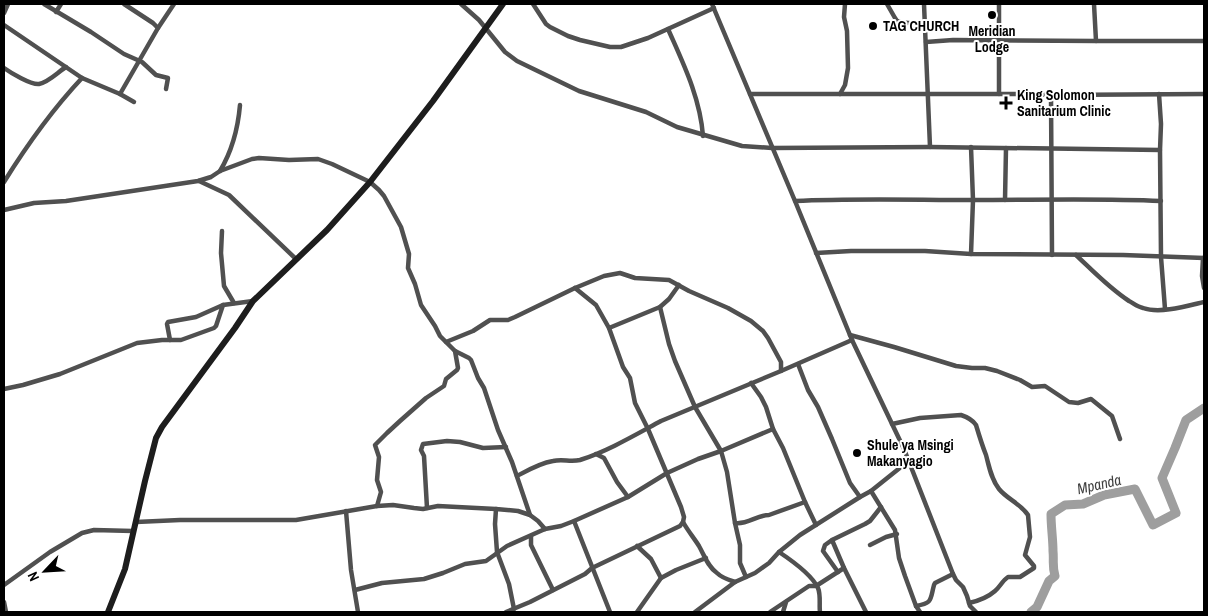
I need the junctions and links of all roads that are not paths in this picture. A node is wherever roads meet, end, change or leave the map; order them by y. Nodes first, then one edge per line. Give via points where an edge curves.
1 (8, 4) edge
2 (44, 4) edge
3 (61, 4) edge
4 (124, 4) edge
5 (174, 4) edge
6 (461, 4) edge
7 (503, 4) edge
8 (533, 4) edge
9 (844, 4) edge
10 (887, 4) edge
11 (924, 4) edge
12 (999, 4) edge
13 (1094, 4) edge
14 (713, 6) edge
15 (56, 12) junction
16 (4, 13) edge
17 (4, 25) edge
18 (925, 25) junction
19 (158, 28) junction
20 (485, 28) junction
21 (668, 29) junction
22 (1204, 40) edge
23 (998, 41) junction
24 (1096, 41) junction
25 (926, 42) junction
26 (139, 60) junction
27 (66, 67) junction
28 (4, 68) edge
29 (82, 78) junction
30 (166, 89) dead end
31 (120, 94) junction
32 (750, 94) junction
33 (840, 94) junction
34 (928, 94) junction
35 (999, 94) junction
36 (1159, 94) junction
37 (1204, 94) edge
38 (1051, 95) junction
39 (134, 102) dead end
40 (240, 105) dead end
41 (703, 136) junction
42 (930, 147) junction
43 (971, 147) junction
44 (772, 148) junction
45 (1006, 148) junction
46 (1051, 148) junction
47 (1160, 150) junction
48 (220, 171) junction
49 (198, 181) junction
50 (4, 182) edge
51 (370, 182) junction
52 (973, 200) junction
53 (1004, 200) junction
54 (1052, 200) junction
55 (795, 201) junction
56 (1161, 201) junction
57 (4, 210) edge
58 (222, 230) dead end
59 (816, 252) junction
60 (971, 254) junction
61 (1052, 255) junction
62 (1076, 255) junction
63 (1161, 257) junction
64 (1204, 258) edge
65 (296, 259) junction
66 (679, 285) junction
67 (575, 288) junction
68 (1204, 288) edge
69 (253, 301) junction
70 (1204, 302) edge
71 (234, 303) junction
72 (223, 305) junction
73 (660, 307) junction
74 (1165, 309) junction
75 (609, 328) junction
76 (851, 338) junction
77 (170, 340) junction
78 (446, 342) junction
79 (455, 351) junction
80 (798, 364) junction
81 (781, 371) junction
82 (751, 383) junction
83 (4, 389) edge
84 (695, 407) junction
85 (892, 424) junction
86 (648, 429) junction
87 (773, 429) junction
88 (1120, 439) dead end
89 (506, 447) junction
90 (721, 451) junction
91 (596, 454) junction
92 (906, 463) dead end
93 (667, 473) junction
94 (517, 476) junction
95 (871, 491) junction
96 (628, 497) junction
97 (860, 497) junction
98 (805, 502) junction
99 (377, 506) junction
100 (881, 507) junction
101 (427, 508) junction
102 (496, 509) junction
103 (346, 511) junction
104 (530, 515) junction
105 (574, 521) junction
106 (136, 522) junction
107 (683, 522) junction
108 (735, 524) junction
109 (816, 525) junction
110 (545, 529) junction
111 (133, 531) junction
112 (897, 534) junction
113 (530, 536) junction
114 (832, 540) junction
115 (649, 541) junction
116 (870, 545) dead end
117 (637, 546) junction
118 (497, 552) junction
119 (644, 552) junction
120 (780, 552) junction
121 (706, 558) junction
122 (592, 568) junction
123 (844, 568) junction
124 (838, 572) junction
125 (953, 574) junction
126 (746, 577) junction
127 (661, 578) junction
128 (735, 582) junction
129 (4, 585) edge
130 (816, 586) junction
131 (354, 590) junction
132 (553, 590) junction
133 (4, 602) edge
134 (786, 602) junction
135 (969, 604) junction
136 (916, 606) junction
137 (514, 609) junction
138 (6, 612) edge
139 (108, 612) edge
140 (358, 612) edge
141 (506, 612) edge
142 (610, 612) edge
143 (638, 612) edge
144 (696, 612) edge
145 (770, 612) edge
146 (783, 612) edge
147 (820, 612) edge
148 (866, 612) edge
149 (920, 612) edge
150 (976, 612) edge

1 - 16 street
2 - 15 street
3 - 15 street
4 - 19 street
5 - 19 street
6 - 20 street
7 - 20 street
8 - 21 street via 550,27 574,38 610,47 636,43
9 - 33 street via 848,68
10 - 18 street via 900,22
11 - 18 street
12 - 23 street
13 - 24 street
14 - 21 street
14 - 32 street
15 - 26 street
17 - 27 street
18 - 25 street
19 - 26 street
20 - 41 street via 517,61 569,87 646,112
20 - 51 street
21 - 41 street via 697,98
22 - 24 street
23 - 24 street
23 - 25 street
23 - 35 street
25 - 34 street
26 - 30 street via 156,75 168,78
26 - 31 street
27 - 28 street via 38,84
27 - 29 street
29 - 31 street
29 - 50 street via 42,126
31 - 39 street
32 - 33 street
32 - 44 street
33 - 34 street
34 - 35 street
34 - 42 street
35 - 38 street
36 - 37 street
36 - 38 street
36 - 47 street
38 - 46 street
40 - 48 street via 231,147
41 - 44 street via 742,146
42 - 43 street
42 - 44 street
43 - 45 street
43 - 52 street
44 - 55 street
45 - 46 street
45 - 53 street
46 - 47 street
46 - 54 street
47 - 56 street
48 - 49 street
48 - 51 street via 259,158 318,159
49 - 57 street
49 - 65 street via 229,195
51 - 65 street
51 - 78 street via 384,196 401,227 409,254 408,268 421,305
52 - 53 street
52 - 55 street
52 - 60 street
53 - 54 street
54 - 56 street
54 - 61 street
55 - 59 street
56 - 63 street
58 - 71 street via 224,286
59 - 60 street
59 - 76 street
60 - 61 street
61 - 62 street
62 - 63 street
62 - 74 street via 1137,306
63 - 64 street
63 - 74 street
64 - 68 street
65 - 69 street
66 - 67 street via 669,280 635,278 620,273
66 - 73 street
66 - 81 street via 728,308 763,331 781,362
67 - 75 street via 596,305
67 - 78 street via 508,320 490,320 473,332
69 - 71 street
69 - 106 street via 156,438
70 - 74 street
71 - 72 street
72 - 77 street via 215,327 181,340
72 - 77 street via 196,317 168,322
73 - 75 street
73 - 84 street via 669,344
75 - 86 street via 630,378 635,403
76 - 80 street
76 - 85 street
76 - 88 street via 956,366 997,371 1032,388 1044,386 1069,402 1091,399 1112,416
77 - 83 street via 137,343 60,374
78 - 79 street
79 - 89 street via 471,360
79 - 99 street via 458,368 446,379 444,386 400,420 376,445 379,457 377,480 381,492
80 - 81 street
80 - 97 street via 850,483
81 - 82 street
82 - 84 street
82 - 87 street via 766,407
84 - 86 street
84 - 90 street
85 - 125 street
85 - 135 street via 920,418 967,417 976,425 998,488 1027,512 1030,537 1025,553 1034,568 1020,577 1008,577 995,591
86 - 91 street
86 - 93 street
87 - 90 street
87 - 98 street
89 - 94 street
89 - 101 street via 484,448 447,441 423,444
90 - 93 street
90 - 108 street
91 - 94 street via 578,460 553,461
91 - 96 street via 604,458
92 - 95 street
93 - 96 street
93 - 107 street via 682,507
94 - 104 street
95 - 97 street
95 - 100 street
96 - 105 street
97 - 109 street
98 - 108 street
98 - 109 street
99 - 101 street
99 - 103 street
100 - 112 street
100 - 114 street via 870,521
101 - 102 street
102 - 104 street
102 - 118 street
103 - 106 street via 296,520
103 - 131 street
104 - 110 street
105 - 110 street
105 - 122 street
106 - 111 street
107 - 115 street
107 - 121 street
108 - 126 street via 740,563
109 - 120 street
110 - 113 street
111 - 129 street via 94,530 82,533
111 - 139 street via 125,569
112 - 116 street
112 - 136 street via 899,558
113 - 118 street
113 - 132 street
114 - 123 street
114 - 124 street via 824,545 823,550
115 - 117 street
115 - 119 street
117 - 119 street
117 - 122 street
118 - 131 street via 486,561 465,564 424,579 382,583
118 - 137 street
119 - 127 street
120 - 126 street
120 - 130 street via 795,562
121 - 127 street
121 - 128 street via 720,576
122 - 132 street
122 - 142 street
123 - 124 street
123 - 148 street
124 - 130 street
125 - 135 street via 963,587
125 - 136 street via 935,584 928,603
126 - 128 street
127 - 143 street
128 - 144 street
130 - 134 street via 809,586
130 - 147 street
131 - 140 street
132 - 137 street
133 - 138 street
134 - 145 street
134 - 146 street
135 - 150 street
136 - 149 street
137 - 141 street

